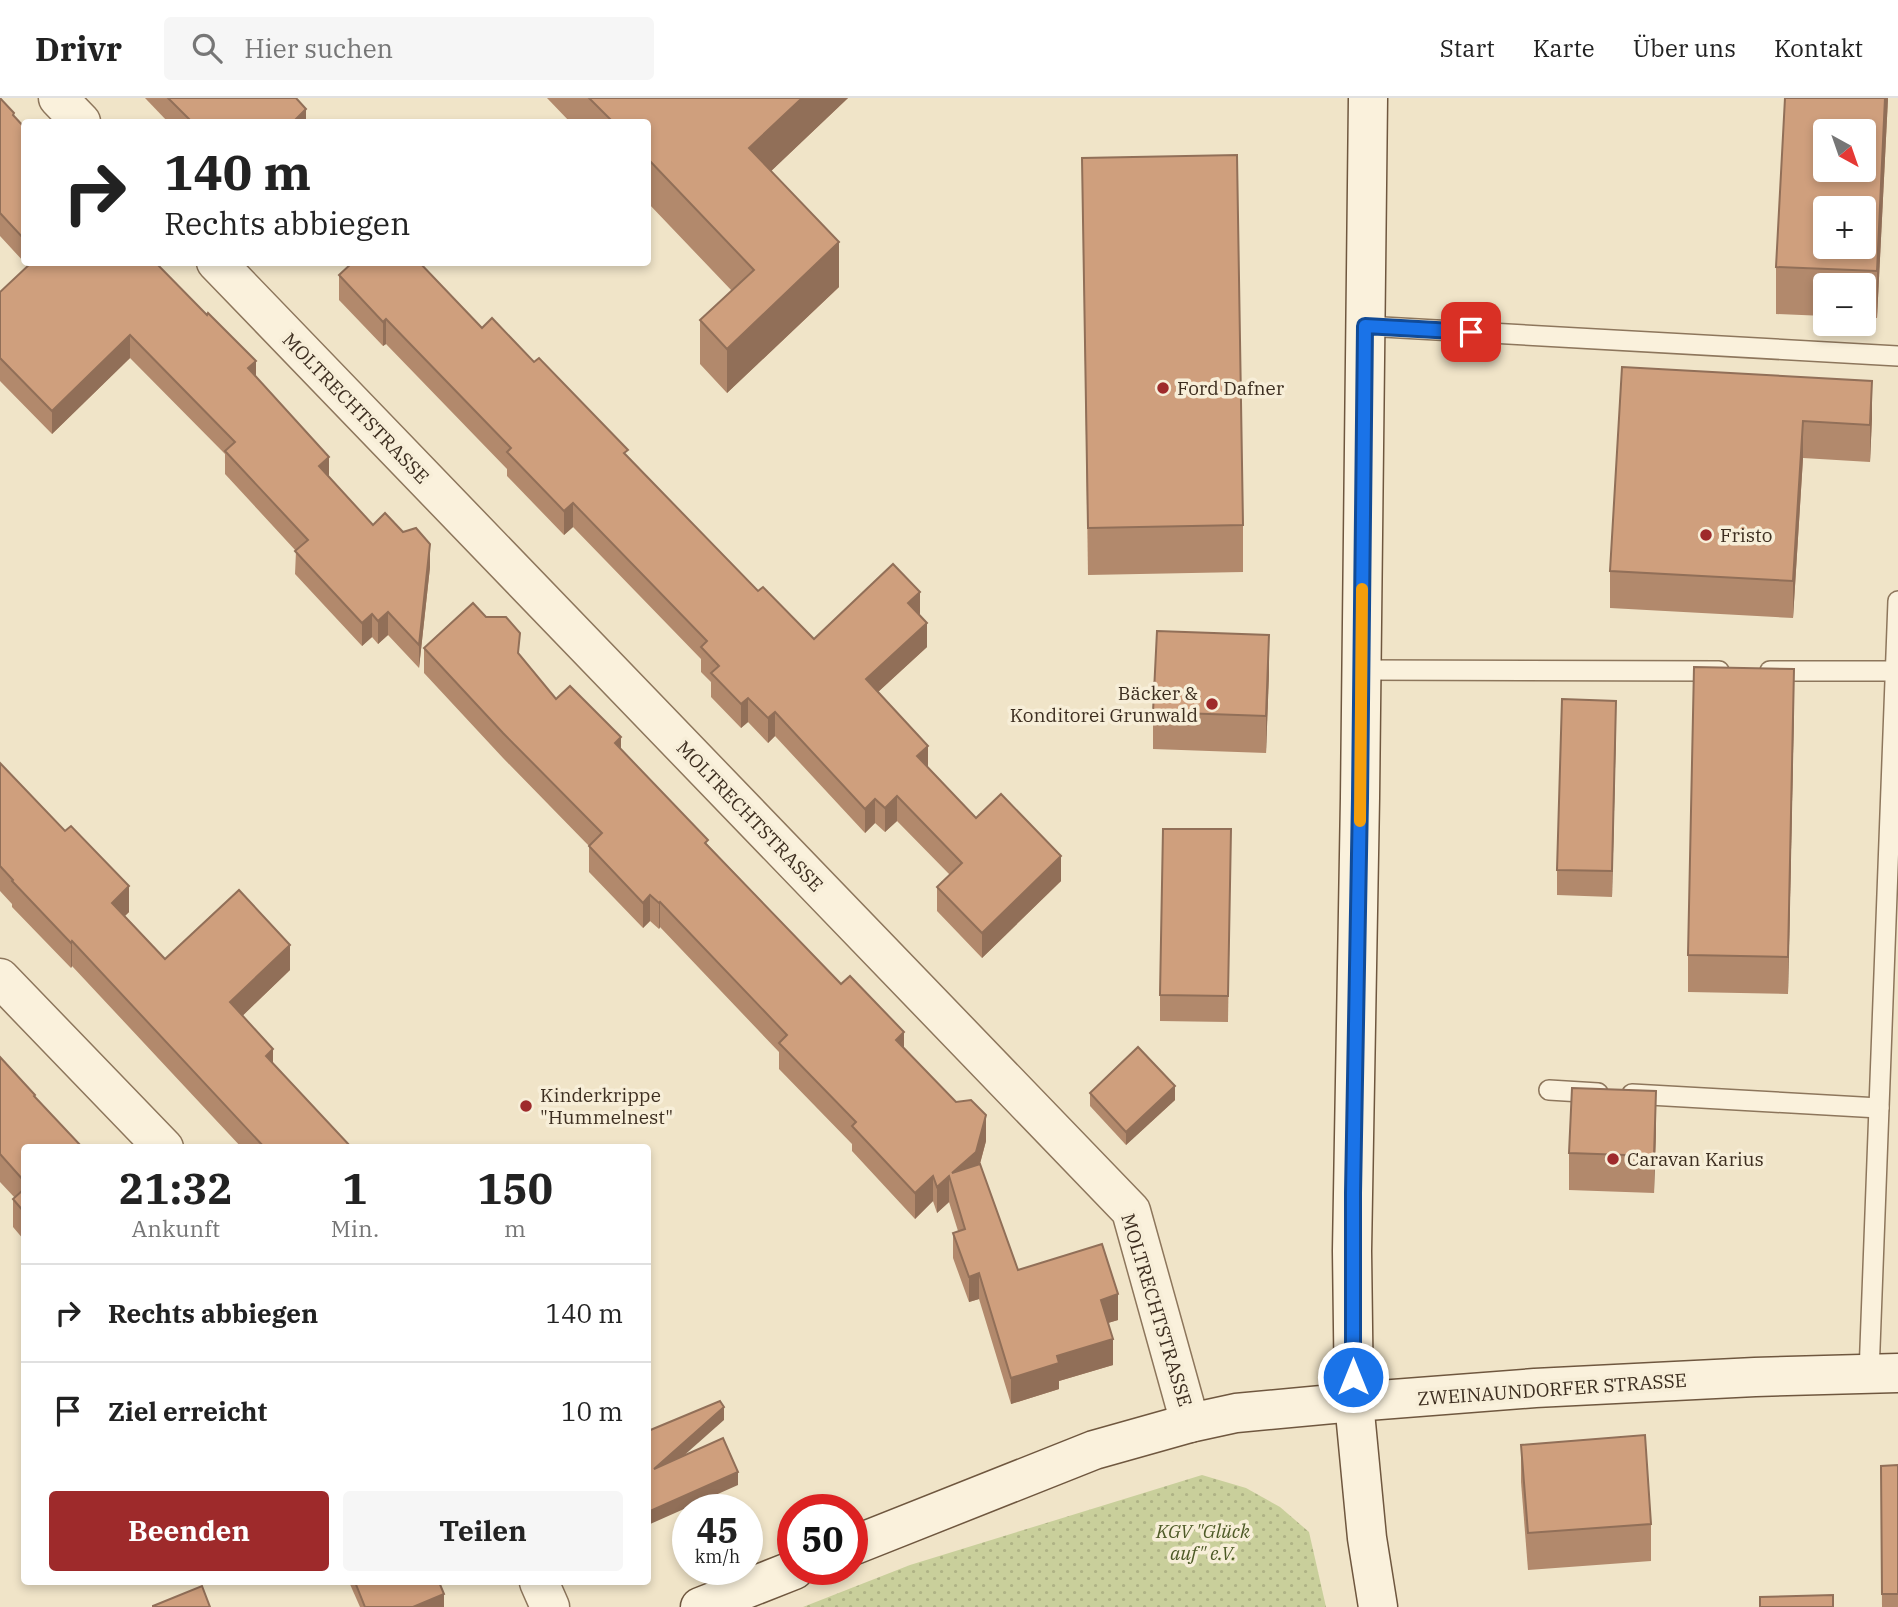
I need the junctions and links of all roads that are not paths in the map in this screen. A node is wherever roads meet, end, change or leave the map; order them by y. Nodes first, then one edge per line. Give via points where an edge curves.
1 (58, 98) edge
2 (1368, 98) edge
3 (78, 119) edge
4 (220, 266) edge
5 (1365, 326) junction
6 (1898, 356) edge
7 (1898, 601) edge
8 (1362, 670) junction
9 (1895, 671) junction
10 (0, 978) edge
11 (1549, 1090) dead end
12 (1879, 1108) junction
13 (160, 1144) edge
14 (1884, 1374) edge
15 (1354, 1402) junction
16 (1190, 1423) junction
17 (868, 1540) edge
18 (777, 1577) edge
19 (540, 1585) edge
20 (550, 1607) edge
21 (700, 1607) edge
22 (1378, 1607) edge

1 - 3 street
2 - 5 street
4 - 16 street, MOLTRECHTSTRASSE via 1131,1211
5 - 6 lane
5 - 8 street
7 - 9 lane
8 - 9 lane
8 - 15 street
9 - 12 lane
10 - 13 street
11 - 12 lane
12 - 14 lane
14 - 15 street, ZWEINAUNDORFER STRASSE via 1535,1388
15 - 16 street, ZWEINAUNDORFER STRASSE via 1236,1413
15 - 22 street
16 - 17 street, ZWEINAUNDORFER STRASSE via 1094,1450
18 - 21 street
19 - 20 street

